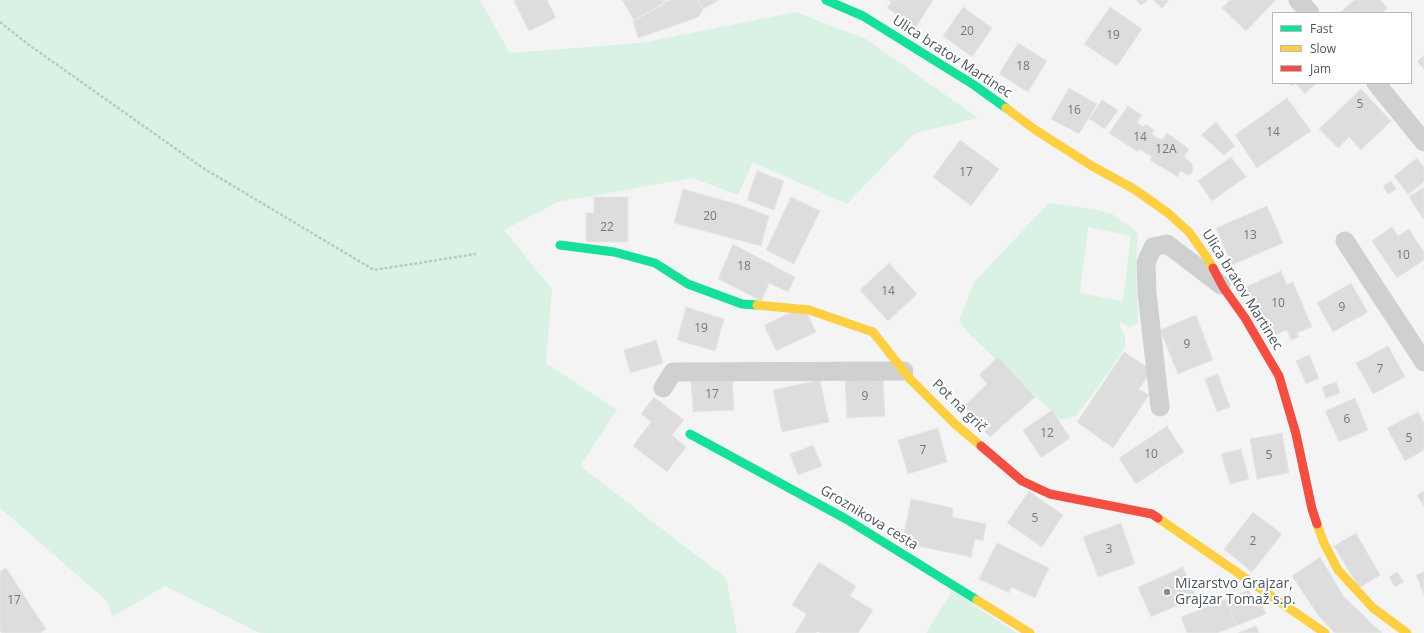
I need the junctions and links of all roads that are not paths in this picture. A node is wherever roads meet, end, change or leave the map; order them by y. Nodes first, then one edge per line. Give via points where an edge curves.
1 (826, 0) edge
2 (1298, 0) edge
3 (1309, 12) edge
4 (1377, 84) edge
5 (1424, 142) edge
6 (1345, 241) dead end
7 (560, 245) dead end
8 (1223, 287) junction
9 (1424, 362) edge
10 (904, 371) junction
11 (663, 388) dead end
12 (1160, 407) dead end
13 (690, 434) dead end
14 (1030, 633) edge
15 (1325, 633) edge
16 (1407, 633) edge

1 - 8 street, Ulica bratov Martinec via 863,16 974,84 1034,130 1092,166 1134,188 1189,232
2 - 3 street
4 - 5 street
6 - 9 street
7 - 10 street, Pot na grič via 614,252 655,263 688,284 742,304 809,310 874,332
8 - 12 street via 1167,244 1153,247 1146,263 1146,293
8 - 16 street, Ulica bratov Martinec via 1245,318 1279,376 1296,434 1312,509 1338,570 1373,608
10 - 11 street via 673,372
10 - 15 street, Pot na grič via 955,424 1022,482 1050,494 1152,514
13 - 14 street, Groznikova cesta via 846,519

